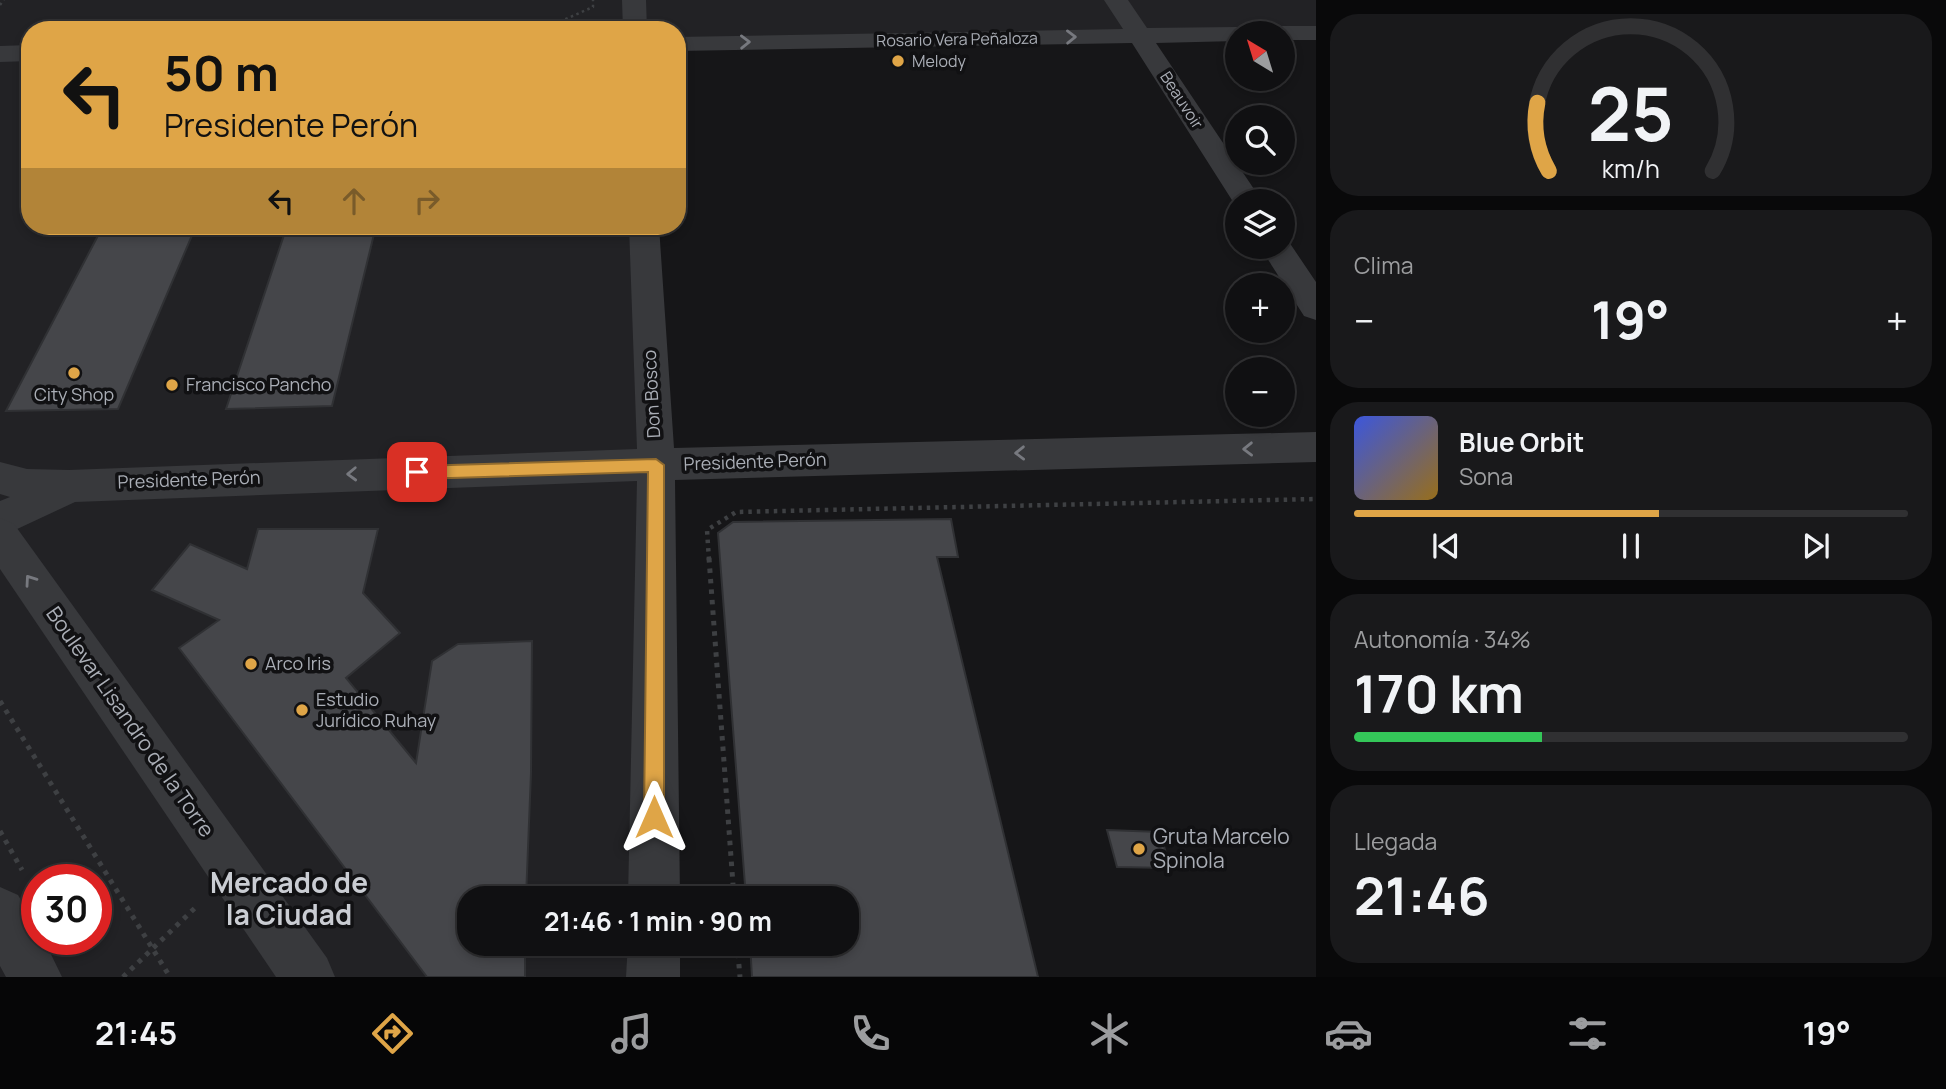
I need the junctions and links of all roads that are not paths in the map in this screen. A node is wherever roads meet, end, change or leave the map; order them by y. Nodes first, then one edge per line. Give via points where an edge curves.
1 (634, 0) edge
2 (1116, 0) edge
3 (635, 21) edge
4 (1295, 33) edge
5 (1316, 33) edge
6 (1225, 34) edge
7 (1140, 36) junction
8 (686, 44) edge
9 (21, 53) edge
10 (0, 54) edge
11 (1239, 189) edge
12 (644, 235) edge
13 (1284, 259) edge
14 (1316, 308) edge
15 (1316, 447) edge
16 (656, 465) junction
17 (0, 478) edge
18 (69, 486) junction
19 (0, 520) edge
20 (0, 536) edge
21 (654, 886) edge
22 (12, 894) edge
23 (654, 956) edge
24 (35, 977) edge
25 (308, 977) edge
26 (653, 977) edge

1 - 3 street
2 - 7 street, Beauvoir
4 - 5 street
6 - 7 street, Rosario Vera Peñaloza
8 -> 7 street, Rosario Vera Peñaloza
7 - 11 street, Beauvoir
9 - 10 street
12 - 16 street, Don Bosco
13 - 14 street
15 -> 16 street, Presidente Perón
16 -> 18 street, Presidente Perón
16 - 21 street, Don Bosco
17 - 18 street, Presidente Perón via 27,485
18 - 19 street, Presidente Perón
25 -> 20 street, Boulevar Lisandro de la Torre
22 - 24 street
23 - 26 street

